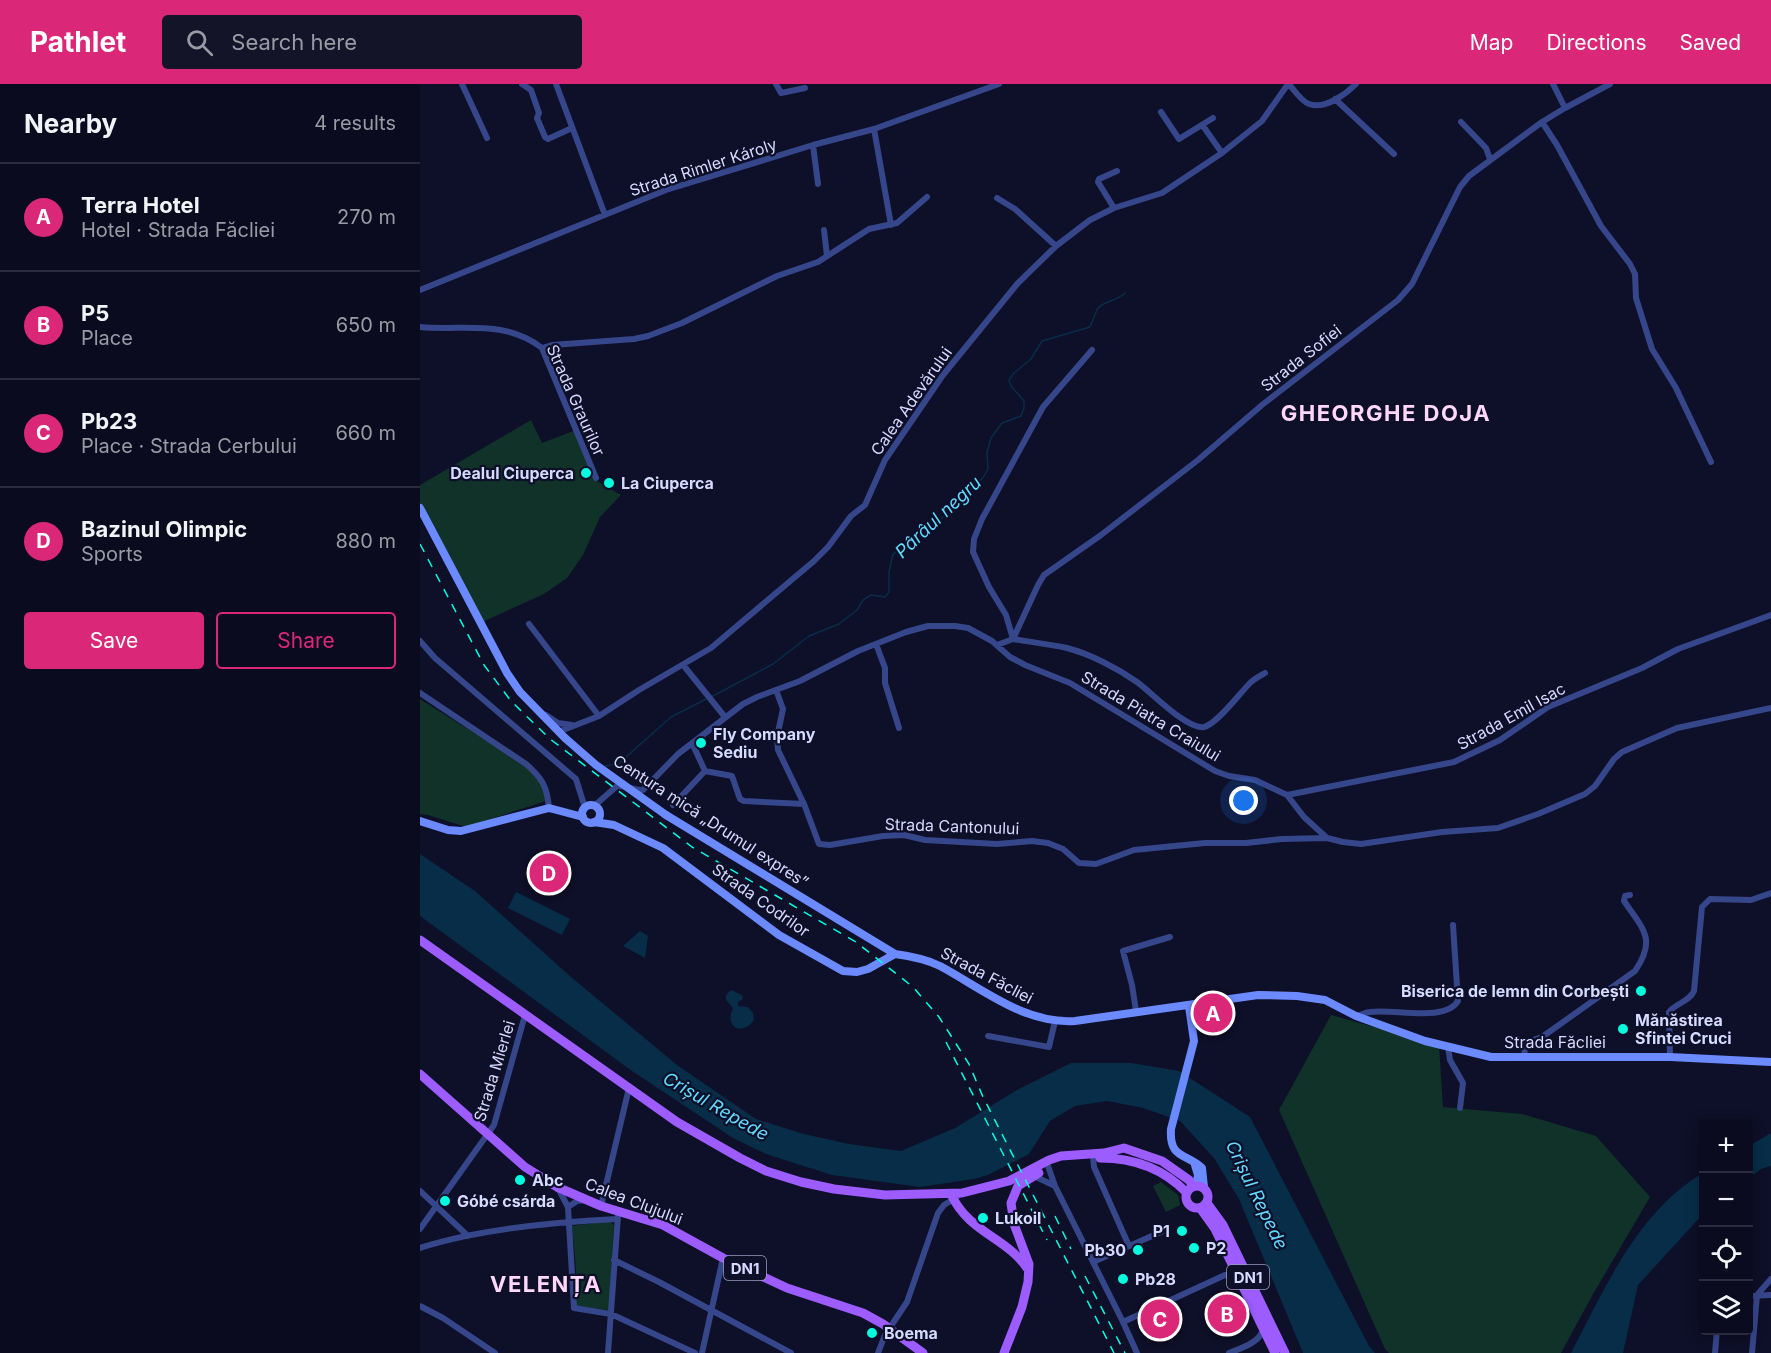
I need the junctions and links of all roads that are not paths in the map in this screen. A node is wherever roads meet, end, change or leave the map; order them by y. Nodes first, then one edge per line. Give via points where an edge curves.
1 (462, 84) edge
2 (522, 84) edge
3 (556, 84) edge
4 (776, 84) edge
5 (969, 84) edge
6 (999, 84) edge
7 (1288, 84) edge
8 (1356, 84) edge
9 (1553, 84) edge
10 (1610, 84) edge
11 (805, 88) dead end
12 (972, 93) junction
13 (1335, 99) junction
14 (1565, 108) junction
15 (1161, 112) dead end
16 (1213, 118) dead end
17 (1461, 122) dead end
18 (1542, 122) junction
19 (1203, 126) junction
20 (572, 128) junction
21 (874, 129) junction
22 (487, 138) dead end
23 (813, 145) junction
24 (1222, 153) junction
25 (1394, 154) dead end
26 (1490, 159) junction
27 (1116, 171) dead end
28 (818, 184) dead end
29 (927, 197) dead end
30 (997, 198) dead end
31 (1114, 208) junction
32 (605, 215) junction
33 (891, 225) junction
34 (824, 230) dead end
35 (1056, 246) junction
36 (827, 256) junction
37 (420, 290) edge
38 (420, 327) edge
39 (542, 348) junction
40 (1092, 350) dead end
41 (1711, 462) dead end
42 (596, 478) dead end
43 (420, 508) edge
44 (1771, 615) edge
45 (529, 624) dead end
46 (1012, 639) junction
47 (420, 641) edge
48 (876, 644) junction
49 (997, 645) junction
50 (684, 666) junction
51 (1265, 673) dead end
52 (776, 690) junction
53 (420, 693) edge
54 (1771, 708) edge
55 (538, 711) junction
56 (599, 716) junction
57 (725, 717) junction
58 (576, 725) junction
59 (899, 728) dead end
60 (561, 735) junction
61 (692, 743) junction
62 (705, 771) junction
63 (1287, 795) junction
64 (804, 804) junction
65 (673, 805) dead end
66 (549, 808) junction
67 (592, 808) junction
68 (420, 821) edge
69 (615, 825) junction
70 (1327, 838) junction
71 (1771, 893) edge
72 (1630, 895) dead end
73 (1453, 925) dead end
74 (1170, 937) dead end
75 (420, 940) edge
76 (895, 954) junction
77 (1189, 1006) junction
78 (1136, 1011) junction
79 (525, 1015) junction
80 (1356, 1016) junction
81 (1055, 1021) junction
82 (988, 1036) dead end
83 (1448, 1047) junction
84 (1670, 1057) junction
85 (1524, 1058) junction
86 (1771, 1062) edge
87 (420, 1074) edge
88 (630, 1088) junction
89 (1460, 1108) dead end
90 (487, 1135) junction
91 (1093, 1157) junction
92 (1048, 1166) junction
93 (1034, 1176) junction
94 (1055, 1186) junction
95 (1194, 1186) junction
96 (557, 1187) junction
97 (420, 1191) edge
98 (956, 1195) junction
99 (587, 1200) junction
100 (1204, 1205) junction
101 (601, 1206) junction
102 (435, 1207) junction
103 (568, 1207) junction
104 (618, 1215) junction
105 (568, 1222) junction
106 (420, 1229) edge
107 (1161, 1232) dead end
108 (468, 1236) junction
109 (1129, 1246) junction
110 (420, 1248) edge
111 (723, 1258) junction
112 (614, 1260) junction
113 (1230, 1260) junction
114 (1094, 1262) junction
115 (1029, 1270) junction
116 (1225, 1275) junction
117 (1239, 1278) junction
118 (1771, 1279) edge
119 (1771, 1294) edge
120 (1757, 1295) junction
121 (1753, 1296) edge
122 (420, 1306) edge
123 (711, 1311) junction
124 (611, 1314) junction
125 (1123, 1322) junction
126 (890, 1329) junction
127 (1263, 1329) junction
128 (1717, 1335) edge
129 (1254, 1341) junction
130 (1269, 1341) junction
131 (495, 1353) edge
132 (608, 1353) edge
133 (695, 1353) edge
134 (702, 1353) edge
135 (790, 1353) edge
136 (878, 1353) edge
137 (923, 1353) edge
138 (1004, 1353) edge
139 (1137, 1353) edge
140 (1229, 1353) edge
141 (1275, 1353) edge
142 (1285, 1353) edge
143 (1715, 1353) edge
144 (1752, 1353) edge

1 - 22 street
2 - 20 street via 531,90 545,137
3 - 20 street
4 - 11 street via 781,93
5 - 12 street
6 - 12 street, Strada Rimler Károly
7 - 13 street via 1311,105
7 - 24 street, Calea Adevărului via 1262,121
8 - 13 street
9 - 14 street
10 - 14 street, Strada Sofiei
12 - 21 street, Strada Rimler Károly
13 - 25 street
14 - 18 street, Strada Sofiei
15 - 19 street via 1179,138
16 - 19 street
17 - 26 street via 1486,148
18 - 26 street, Strada Sofiei
18 - 41 street via 1601,226 1635,274 1636,298 1652,349 1676,388
19 - 24 street
20 - 32 street
21 - 23 street, Strada Rimler Károly
21 - 33 street
23 - 28 street
23 - 32 street, Strada Rimler Károly via 666,190
24 - 31 street, Calea Adevărului via 1162,193
26 - 46 street, Strada Sofiei via 1460,188 1412,284 1398,300 1198,460 1044,575
27 - 31 street via 1098,182
29 - 33 street
30 - 35 street
31 - 35 street, Calea Adevărului via 1090,220
32 - 37 street, Strada Rimler Károly
33 - 36 street via 869,229
34 - 36 street
35 - 50 street, Calea Adevărului via 1018,283 943,375 885,460 865,505 851,516 828,547 711,648
36 - 39 street via 648,336
38 - 39 street, Strada Graurilor via 492,327
39 - 42 street, Strada Graurilor
40 - 46 street via 1043,407 974,539 973,552 1006,615
43 - 55 main road, Centura mică „Drumul expres” via 507,674
44 - 63 street, Strada Emil Isac via 1678,649 1548,707 1500,740 1454,762
45 - 56 street
46 - 49 street
46 - 51 street via 1069,649 1106,664 1136,681 1180,717 1203,727
47 - 67 street via 576,779
48 - 49 street, Strada Piatra Craiului via 928,626 955,626 968,628
48 - 52 street, Strada Piatra Craiului
48 - 59 street
49 - 63 street, Strada Piatra Craiului via 1010,657 1070,683 1215,771 1255,780
50 - 56 street, Calea Adevărului
50 - 57 street
52 - 57 street, Strada Piatra Craiului via 743,704
52 - 64 street via 783,709 778,750
53 - 66 street via 538,774 546,787
54 - 70 street via 1677,728 1622,752 1585,794 1498,828 1361,844
55 - 58 street via 558,723
55 - 60 main road, Centura mică „Drumul expres”
56 - 58 street, Calea Adevărului
57 - 61 street, Strada Piatra Craiului
58 - 60 street, Calea Adevărului
60 - 76 main road, Centura mică „Drumul expres”, bridge via 666,815
61 - 62 street
61 - 67 street, Strada Piatra Craiului via 644,790 617,786
62 - 64 street via 732,776 742,800
62 - 65 street
63 - 70 street, Strada Piatra Craiului
64 - 70 street, Strada Cantonului via 819,844 904,835 997,844 1032,841 1062,849 1079,863 1096,864 1134,850
66 - 67 main road
66 - 68 main road via 461,831
67 - 69 main road, Strada Codrilor
67 - 69 main road, Strada Codrilor via 598,818 594,822
69 - 76 main road, Strada Codrilor via 663,848 778,935 843,971 868,969
71 - 84 street via 1751,900 1710,899 1702,907 1694,991 1669,1012
72 - 85 street via 1624,901 1647,939 1642,961 1635,971 1542,1037 1527,1042
73 - 80 street via 1458,1000 1455,1005 1428,1013 1371,1012
74 - 78 street via 1123,951
75 - 79 main road, DN1
76 - 81 main road, Strada Făcliei via 939,965 1029,1014
77 - 78 main road, Strada Făcliei
77 - 80 main road, Strada Făcliei via 1258,995 1298,996 1325,1000
77 - 95 main road via 1194,1041 1171,1129 1171,1143 1178,1154 1195,1165
78 - 81 main road, Strada Făcliei
79 - 88 main road, DN1
79 - 90 street, Strada Mierlei via 494,1125
80 - 83 main road, Strada Făcliei
81 - 82 street via 1049,1047
83 - 85 main road, Strada Făcliei via 1491,1057
83 - 89 street via 1450,1060 1463,1083
84 - 85 main road, Strada Făcliei
84 - 86 main road, Strada Făcliei
87 - 90 main road, Calea Clujului / DN1
88 - 98 main road, DN1 via 677,1122 766,1171 851,1192
88 - 101 street
90 - 96 main road, Calea Clujului / DN1 via 525,1167
90 - 102 street, Strada Mierlei
91 - 92 main road, DN1
91 - 95 main road, DN1 via 1137,1162 1178,1183
91 - 109 street
92 - 93 main road, DN1
92 - 94 street
93 - 94 street
93 - 115 main road, DN1 via 1018,1186 1011,1203
94 - 114 street
95 - 98 main road, DN1 via 1162,1161 1124,1148 1061,1156 1019,1177
95 - 100 main road, DN1 via 1209,1196
95 - 100 main road, DN1 via 1188,1203 1193,1208
96 - 99 main road, Calea Clujului / DN1
96 - 103 street
97 - 102 street
98 - 115 main road via 973,1223 1020,1258
98 - 126 street via 938,1213 907,1302
99 - 101 main road, Calea Clujului / DN1
99 - 103 street
100 - 113 main road, DN1
100 - 142 main road, DN1 via 1223,1225
101 - 104 main road, Calea Clujului / DN1
102 - 106 street, Strada Mierlei
102 - 108 street
103 - 105 street
104 - 105 street
104 - 111 main road, Calea Clujului / DN1 via 663,1226
104 - 112 street
105 - 108 street
105 - 124 street via 574,1308
107 - 109 street
108 - 110 street
109 - 114 street
111 - 123 street
111 - 126 main road, Calea Clujului / DN1 via 788,1288 863,1313
112 - 123 street
112 - 124 street
113 - 116 street via 1230,1270
113 - 117 main road, DN1
114 - 125 street
115 - 138 main road, DN1 via 1022,1307
116 - 117 street
116 - 125 street
117 - 127 main road, DN1
118 - 120 street
119 - 120 street
120 - 121 street
120 - 144 street
122 - 131 street
123 - 134 street
123 - 135 street
124 - 132 street
124 - 133 street
125 - 139 street
126 - 136 street
126 - 137 main road, Calea Clujului / DN1
127 - 129 street
127 - 130 main road, DN1
128 - 143 street
129 - 130 street
129 - 140 street
130 - 141 main road, DN1

